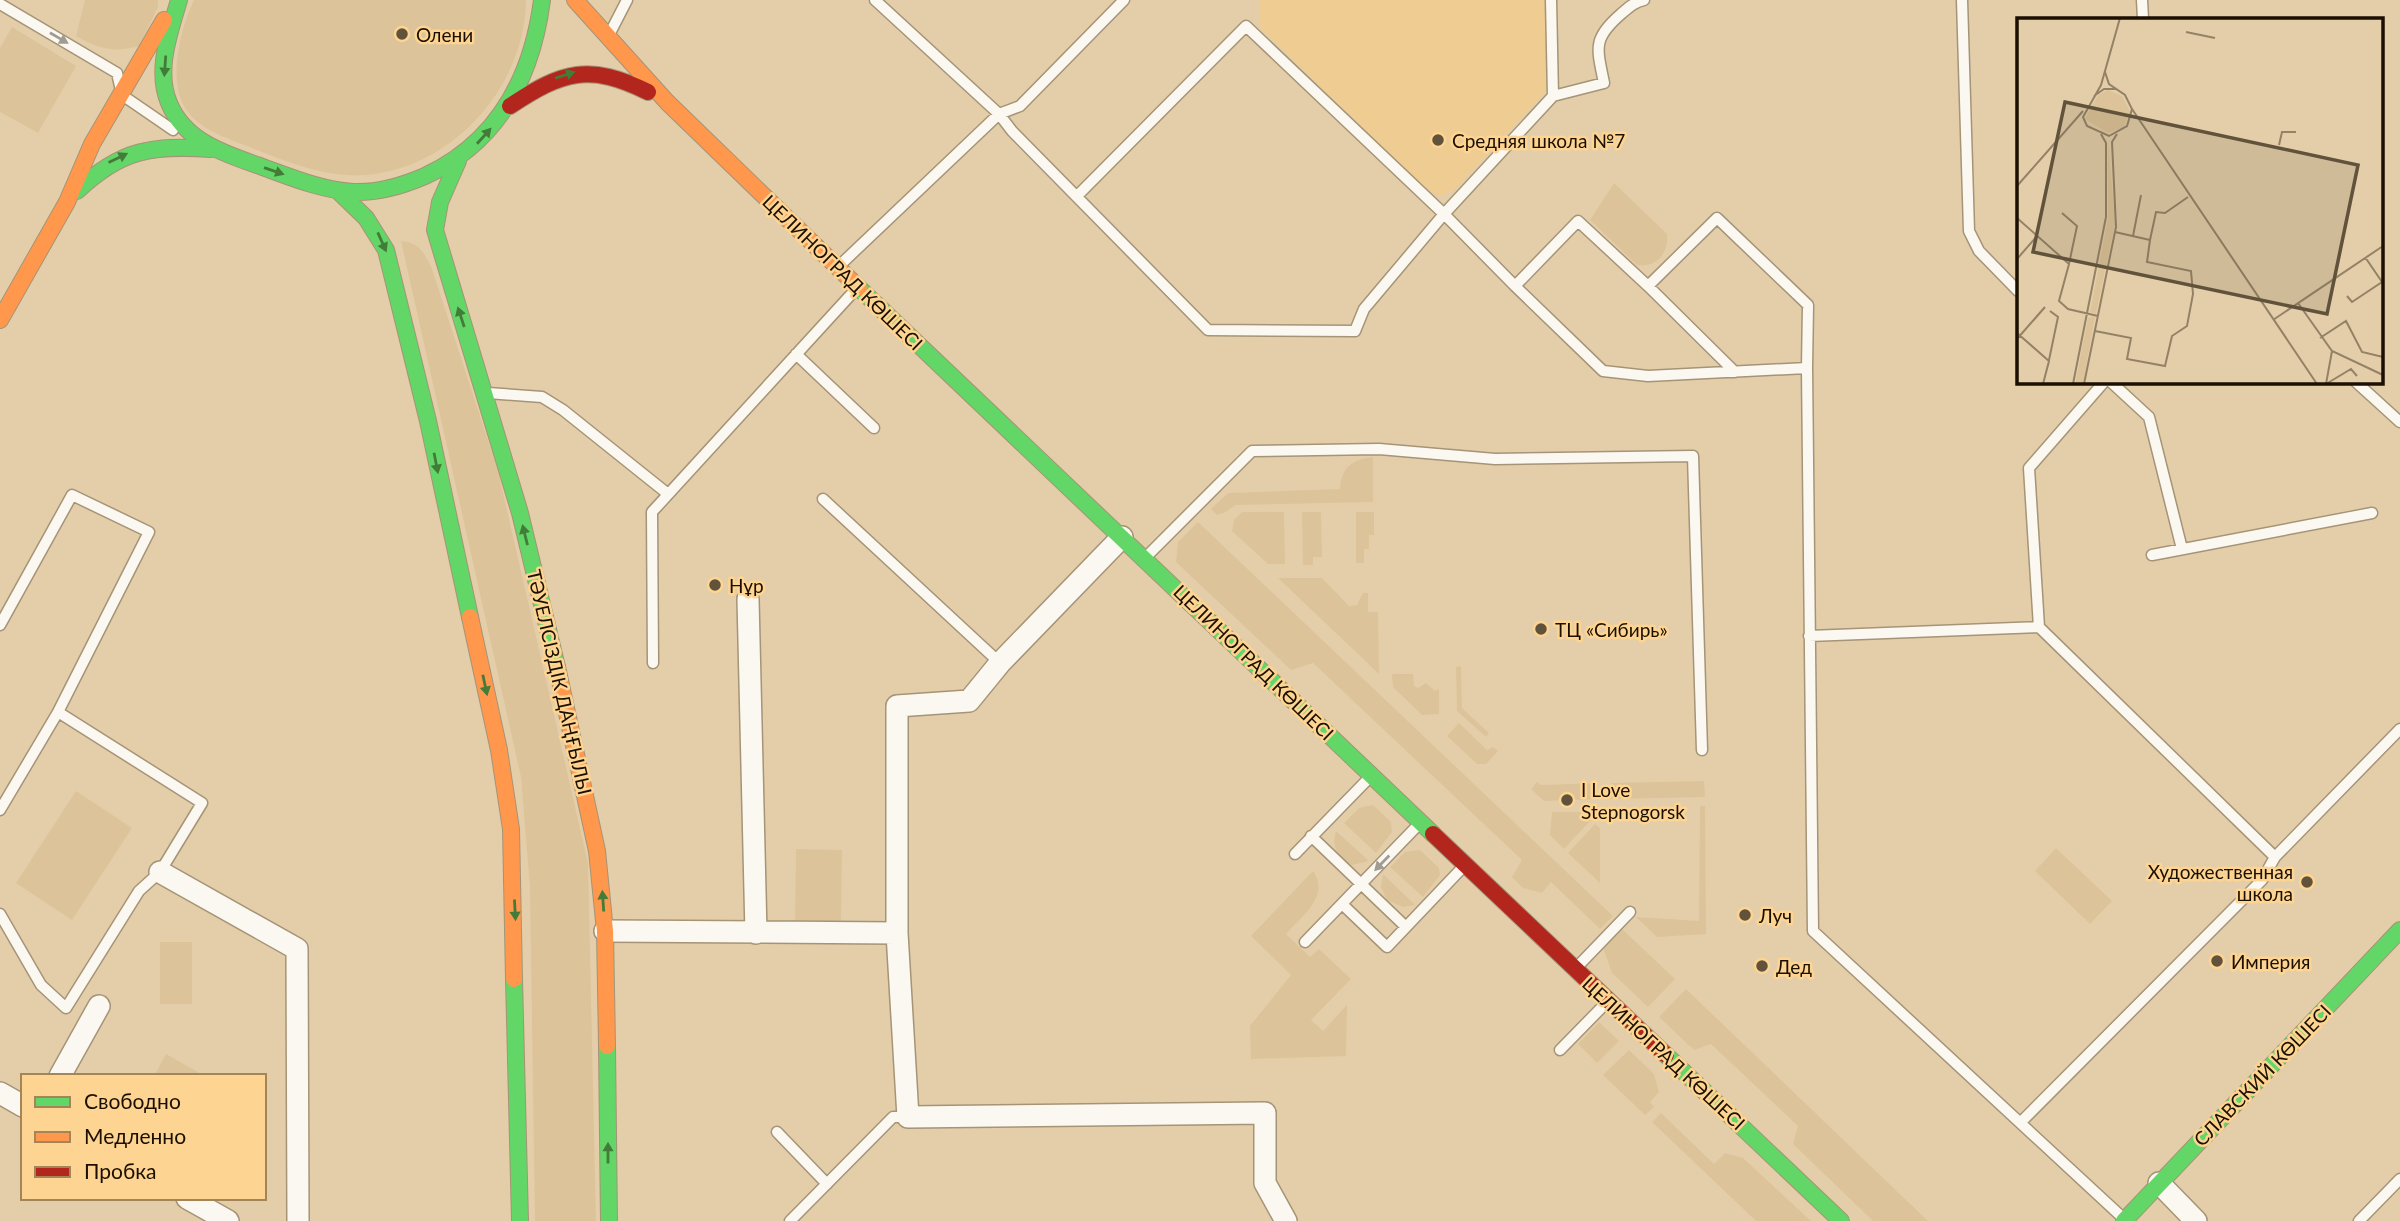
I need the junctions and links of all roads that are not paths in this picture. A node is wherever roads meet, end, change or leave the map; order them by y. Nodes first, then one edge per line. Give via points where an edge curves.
1 (177, 0) edge
2 (542, 0) edge
3 (575, 0) edge
4 (627, 0) edge
5 (875, 0) edge
6 (1124, 0) edge
7 (1551, 0) edge
8 (1644, 0) edge
9 (1962, 0) edge
10 (2142, 0) edge
11 (0, 4) edge
12 (2143, 18) edge
13 (608, 38) junction
14 (122, 95) junction
15 (1553, 96) junction
16 (667, 102) junction
17 (506, 108) junction
18 (999, 114) junction
19 (211, 149) junction
20 (458, 161) junction
21 (338, 191) junction
22 (1079, 195) junction
23 (67, 202) junction
24 (1444, 214) junction
25 (838, 268) junction
26 (858, 286) junction
27 (1515, 286) junction
28 (1648, 286) junction
29 (2017, 290) edge
30 (0, 320) edge
31 (796, 355) junction
32 (1807, 368) junction
33 (1735, 372) junction
34 (2103, 383) edge
35 (2112, 383) edge
36 (2357, 383) edge
37 (485, 393) junction
38 (2400, 422) edge
39 (874, 428) dead end
40 (668, 494) junction
41 (823, 499) dead end
42 (2372, 513) dead end
43 (1122, 537) junction
44 (2182, 550) junction
45 (2152, 555) dead end
46 (1145, 558) junction
47 (748, 599) dead end
48 (0, 625) edge
49 (2039, 627) junction
50 (1809, 636) junction
51 (653, 663) dead end
52 (1000, 663) junction
53 (58, 712) junction
54 (2400, 730) edge
55 (1702, 750) dead end
56 (1372, 775) junction
57 (0, 810) edge
58 (1422, 821) junction
59 (1311, 836) junction
60 (1295, 854) dead end
61 (2275, 857) junction
62 (1466, 864) junction
63 (160, 872) junction
64 (1362, 884) junction
65 (1342, 904) junction
66 (1630, 912) dead end
67 (0, 914) edge
68 (1406, 927) junction
69 (2400, 930) edge
70 (605, 931) junction
71 (756, 933) junction
72 (897, 933) junction
73 (1305, 942) dead end
74 (1575, 969) junction
75 (1608, 1000) junction
76 (99, 1006) dead end
77 (1560, 1050) dead end
78 (61, 1074) edge
79 (0, 1093) edge
80 (21, 1105) edge
81 (908, 1117) junction
82 (2021, 1122) junction
83 (777, 1132) dead end
84 (2400, 1179) edge
85 (827, 1184) junction
86 (2159, 1184) junction
87 (191, 1200) edge
88 (228, 1221) edge
89 (298, 1221) edge
90 (520, 1221) edge
91 (609, 1221) edge
92 (790, 1221) edge
93 (1286, 1221) edge
94 (1841, 1221) edge
95 (2124, 1221) edge
96 (2196, 1221) edge
97 (2359, 1221) edge

1 - 14 street
1 -> 19 street via 164,87 177,119
2 - 17 street via 531,60
3 - 13 street
4 - 13 lane
5 - 18 lane
6 - 18 lane via 1020,106
7 - 15 lane
8 - 15 lane via 1604,29 1598,50 1604,83
9 - 29 lane via 1969,231 1979,251
10 - 12 lane
11 -> 14 lane via 117,73
13 - 16 street
14 - 19 lane via 167,127
14 - 23 street via 92,144
15 - 24 lane
17 -> 16 street via 575,71 620,77
16 - 25 street, ЦЕЛИНОГРАД КӨШЕСІ
20 -> 17 street
18 - 22 lane
18 - 25 lane
19 -> 21 street
23 -> 19 street via 104,165 126,153 151,146
20 - 21 street via 398,187 367,193
37 -> 20 street, ТӘУЕЛСІЗДІК ДАҢҒЫЛЫ via 435,230 442,191
21 -> 90 street via 365,215 386,250 499,750 511,829 515,906
22 - 24 lane via 1208,330 1355,331 1364,309
22 - 24 lane via 1246,26
23 - 30 street
24 - 27 lane
25 - 26 street, ЦЕЛИНОГРАД КӨШЕСІ
26 - 31 lane
26 - 43 street, ЦЕЛИНОГРАД КӨШЕСІ
27 - 28 lane via 1578,221
27 - 33 lane via 1603,372 1648,376
28 - 32 lane via 1717,218 1808,306
28 - 33 lane
31 - 39 lane
31 - 40 lane
32 - 33 lane
32 - 50 lane
34 - 49 lane via 2029,468
35 - 44 lane via 2149,417
36 - 38 lane
37 - 40 lane via 542,397
70 -> 37 street, ТӘУЕЛСІЗДІК ДАҢҒЫЛЫ via 597,851 582,772 520,513
40 - 51 lane via 652,512
41 - 52 lane
42 - 44 lane
43 - 46 street, ЦЕЛИНОГРАД КӨШЕСІ
43 - 52 street
44 - 45 lane
46 - 55 lane via 1252,451 1379,449 1495,459 1693,456
46 - 56 street, ЦЕЛИНОГРАД КӨШЕСІ
47 - 71 street
48 - 53 lane via 72,495 149,532
49 - 50 lane
49 - 61 lane
50 - 82 lane via 1813,931
52 - 72 street via 969,701 897,706
53 - 57 lane
53 - 63 lane via 202,803
54 - 61 lane
56 - 58 street, ЦЕЛИНОГРАД КӨШЕСІ
56 - 59 lane
58 - 62 street, ЦЕЛИНОГРАД КӨШЕСІ
58 -> 64 lane
59 - 60 lane
59 - 64 lane
61 - 82 lane via 2262,880
62 - 68 lane
62 - 74 street, ЦЕЛИНОГРАД КӨШЕСІ
63 - 67 lane via 139,891 66,1008 41,985
63 - 89 street via 297,949
64 - 65 lane
64 - 68 lane
65 - 68 lane via 1387,947
65 - 73 lane
66 - 74 lane
69 - 86 street, СЛАВСКИЙ КӨШЕСІ
70 - 71 street
91 -> 70 street, ТӘУЕЛСІЗДІК ДАҢҒЫЛЫ
71 - 72 street
72 - 81 street
74 - 75 street, ЦЕЛИНОГРАД КӨШЕСІ
75 - 77 lane
75 - 94 street, ЦЕЛИНОГРАД КӨШЕСІ
76 - 78 street
79 - 80 street
81 - 85 lane via 893,1117
81 - 93 street via 1265,1113 1265,1182
82 - 95 lane
83 - 85 lane
84 - 97 lane
85 - 92 lane
86 - 95 street, СЛАВСКИЙ КӨШЕСІ
86 - 96 street
87 - 88 street

